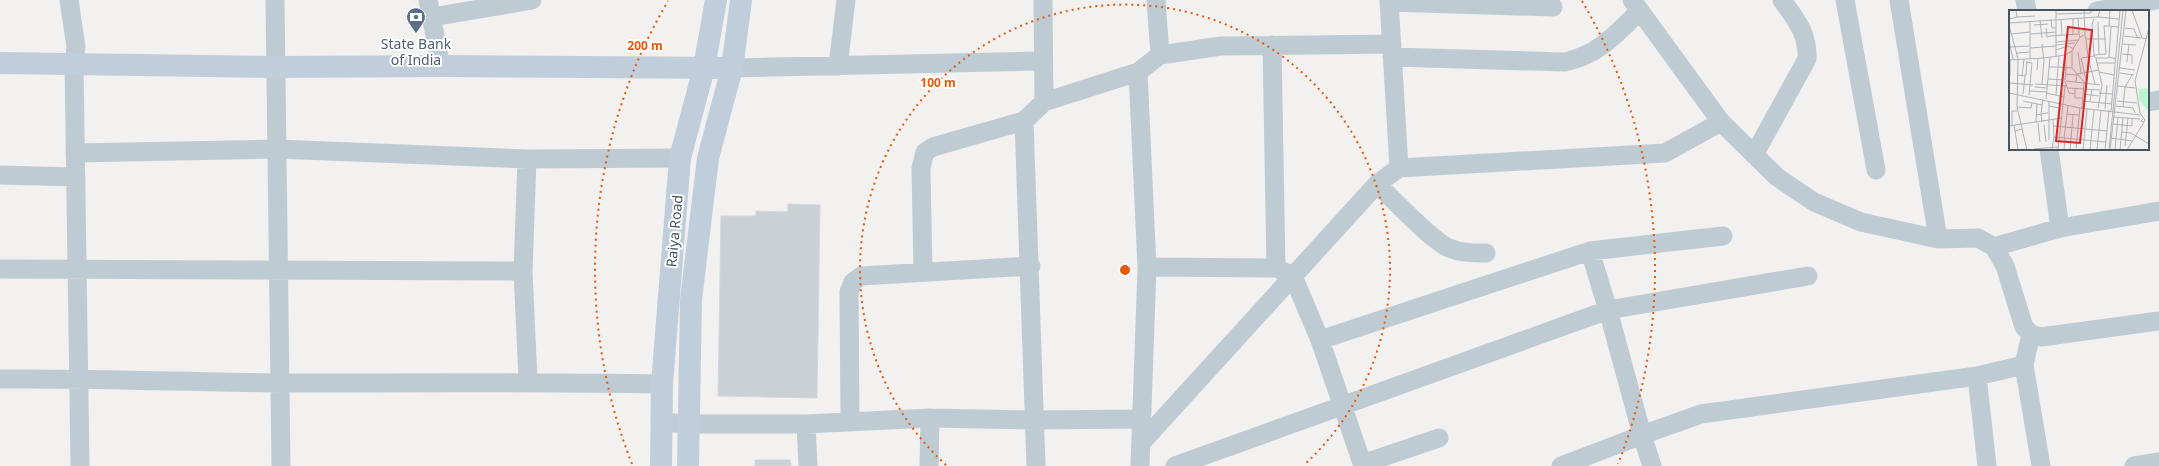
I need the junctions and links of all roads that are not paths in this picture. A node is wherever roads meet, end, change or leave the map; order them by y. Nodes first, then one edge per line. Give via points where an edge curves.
1 (69, 0) edge
2 (275, 0) edge
3 (532, 0) edge
4 (716, 0) edge
5 (741, 0) edge
6 (846, 0) edge
7 (1043, 0) edge
8 (1156, 0) edge
9 (1782, 0) edge
10 (1845, 0) edge
11 (1899, 0) edge
12 (2025, 0) edge
13 (2156, 0) edge
14 (1389, 1) edge
15 (1636, 5) edge
16 (1553, 7) dead end
17 (430, 9) edge
18 (2027, 10) edge
19 (2102, 10) edge
20 (1272, 45) junction
21 (1392, 51) junction
22 (1160, 55) junction
23 (1043, 61) junction
24 (0, 63) edge
25 (74, 63) junction
26 (441, 66) junction
27 (838, 66) junction
28 (276, 67) junction
29 (704, 68) junction
30 (732, 68) junction
31 (1138, 72) junction
32 (2159, 100) edge
33 (1044, 102) junction
34 (2149, 102) edge
35 (1024, 121) junction
36 (1720, 122) junction
37 (277, 149) junction
38 (2049, 150) edge
39 (76, 153) junction
40 (1754, 155) junction
41 (680, 158) junction
42 (527, 159) junction
43 (1399, 168) junction
44 (1876, 170) dead end
45 (0, 175) edge
46 (76, 177) junction
47 (1377, 184) junction
48 (2159, 211) edge
49 (2060, 228) junction
50 (1723, 236) dead end
51 (1938, 238) junction
52 (1994, 247) junction
53 (1590, 251) junction
54 (1486, 253) dead end
55 (1031, 266) junction
56 (1147, 267) junction
57 (0, 269) edge
58 (77, 269) junction
59 (279, 271) junction
60 (523, 271) junction
61 (923, 272) junction
62 (1284, 272) junction
63 (1808, 276) dead end
64 (1608, 310) junction
65 (2159, 321) edge
66 (2031, 334) junction
67 (1320, 340) junction
68 (2024, 365) junction
69 (1977, 376) junction
70 (78, 378) junction
71 (0, 379) edge
72 (528, 382) junction
73 (281, 383) junction
74 (662, 384) junction
75 (1342, 406) junction
76 (930, 418) junction
77 (1142, 419) junction
78 (1035, 420) junction
79 (661, 422) junction
80 (850, 422) junction
81 (688, 424) junction
82 (806, 424) junction
83 (1642, 435) junction
84 (1439, 438) dead end
85 (1141, 443) junction
86 (2159, 462) edge
87 (1362, 465) edge
88 (80, 466) edge
89 (281, 466) edge
90 (661, 466) edge
91 (688, 466) edge
92 (808, 466) edge
93 (929, 466) edge
94 (1036, 466) edge
95 (1140, 466) edge
96 (1175, 466) edge
97 (1561, 466) edge
98 (1652, 466) edge
99 (1986, 466) edge
100 (2041, 466) edge
101 (2134, 466) edge

1 - 25 street via 76,46
2 - 28 street
3 - 17 street
4 - 29 street, Raiya Road
5 - 30 street, Raiya Road
6 - 27 street
7 - 23 street
8 - 22 street
9 - 40 street via 1803,31 1808,44 1807,59
10 - 44 street
11 - 51 street
12 - 18 street
13 - 19 street
14 - 16 street
14 - 21 street
15 - 21 street via 1599,49 1583,58 1565,62
15 - 36 street
17 - 26 street
20 - 21 street
20 - 22 street via 1221,46
20 - 62 street
21 - 43 street
22 - 31 street
23 - 27 street
23 - 33 street
24 - 25 street
25 - 28 street
25 - 39 street
26 - 28 street
26 - 29 street
27 - 30 street
28 - 37 street
29 - 30 street
29 - 41 street, Raiya Road
30 - 81 street, Raiya Road via 708,158 690,300
31 - 33 street
31 - 56 street
32 - 34 street
33 - 35 street
35 - 55 street
35 - 61 street via 933,147 925,152 921,168
36 - 40 street
36 - 43 street via 1665,153
37 - 39 street
37 - 42 street
37 - 59 street
38 - 49 street
39 - 46 street
40 - 51 street via 1777,177 1814,202 1861,222
41 - 42 street
41 - 74 street, Raiya Road
42 - 60 street
43 - 47 street
45 - 46 street
46 - 58 street
47 - 54 street via 1448,248 1465,253
47 - 62 street
48 - 49 street
49 - 52 street
50 - 53 street
51 - 52 street via 1978,238
52 - 66 street via 2005,266 2024,327
53 - 64 street
53 - 67 street
55 - 61 street
55 - 78 street
56 - 62 street
56 - 77 street
57 - 58 street
58 - 59 street
58 - 70 street
59 - 60 street
59 - 73 street
60 - 72 street
61 - 80 street via 861,276 853,282 849,292
62 - 67 street
62 - 85 street
63 - 64 street
64 - 75 street
64 - 83 street
65 - 66 street via 2040,337
66 - 68 street
67 - 75 street
68 - 69 street
68 - 100 street
69 - 83 street via 1701,414
69 - 99 street
70 - 71 street
70 - 73 street
70 - 88 street
72 - 73 street
72 - 74 street
73 - 89 street
74 - 79 street, Raiya Road
75 - 87 street
75 - 96 street
76 - 78 street
76 - 80 street
76 - 93 street
77 - 78 street
77 - 85 street
78 - 94 street
79 - 81 street
79 - 90 street, Raiya Road
80 - 82 street
81 - 82 street
81 - 91 street, Raiya Road
82 - 92 street
83 - 97 street
83 - 98 street
84 - 87 street
85 - 95 street
86 - 101 street

